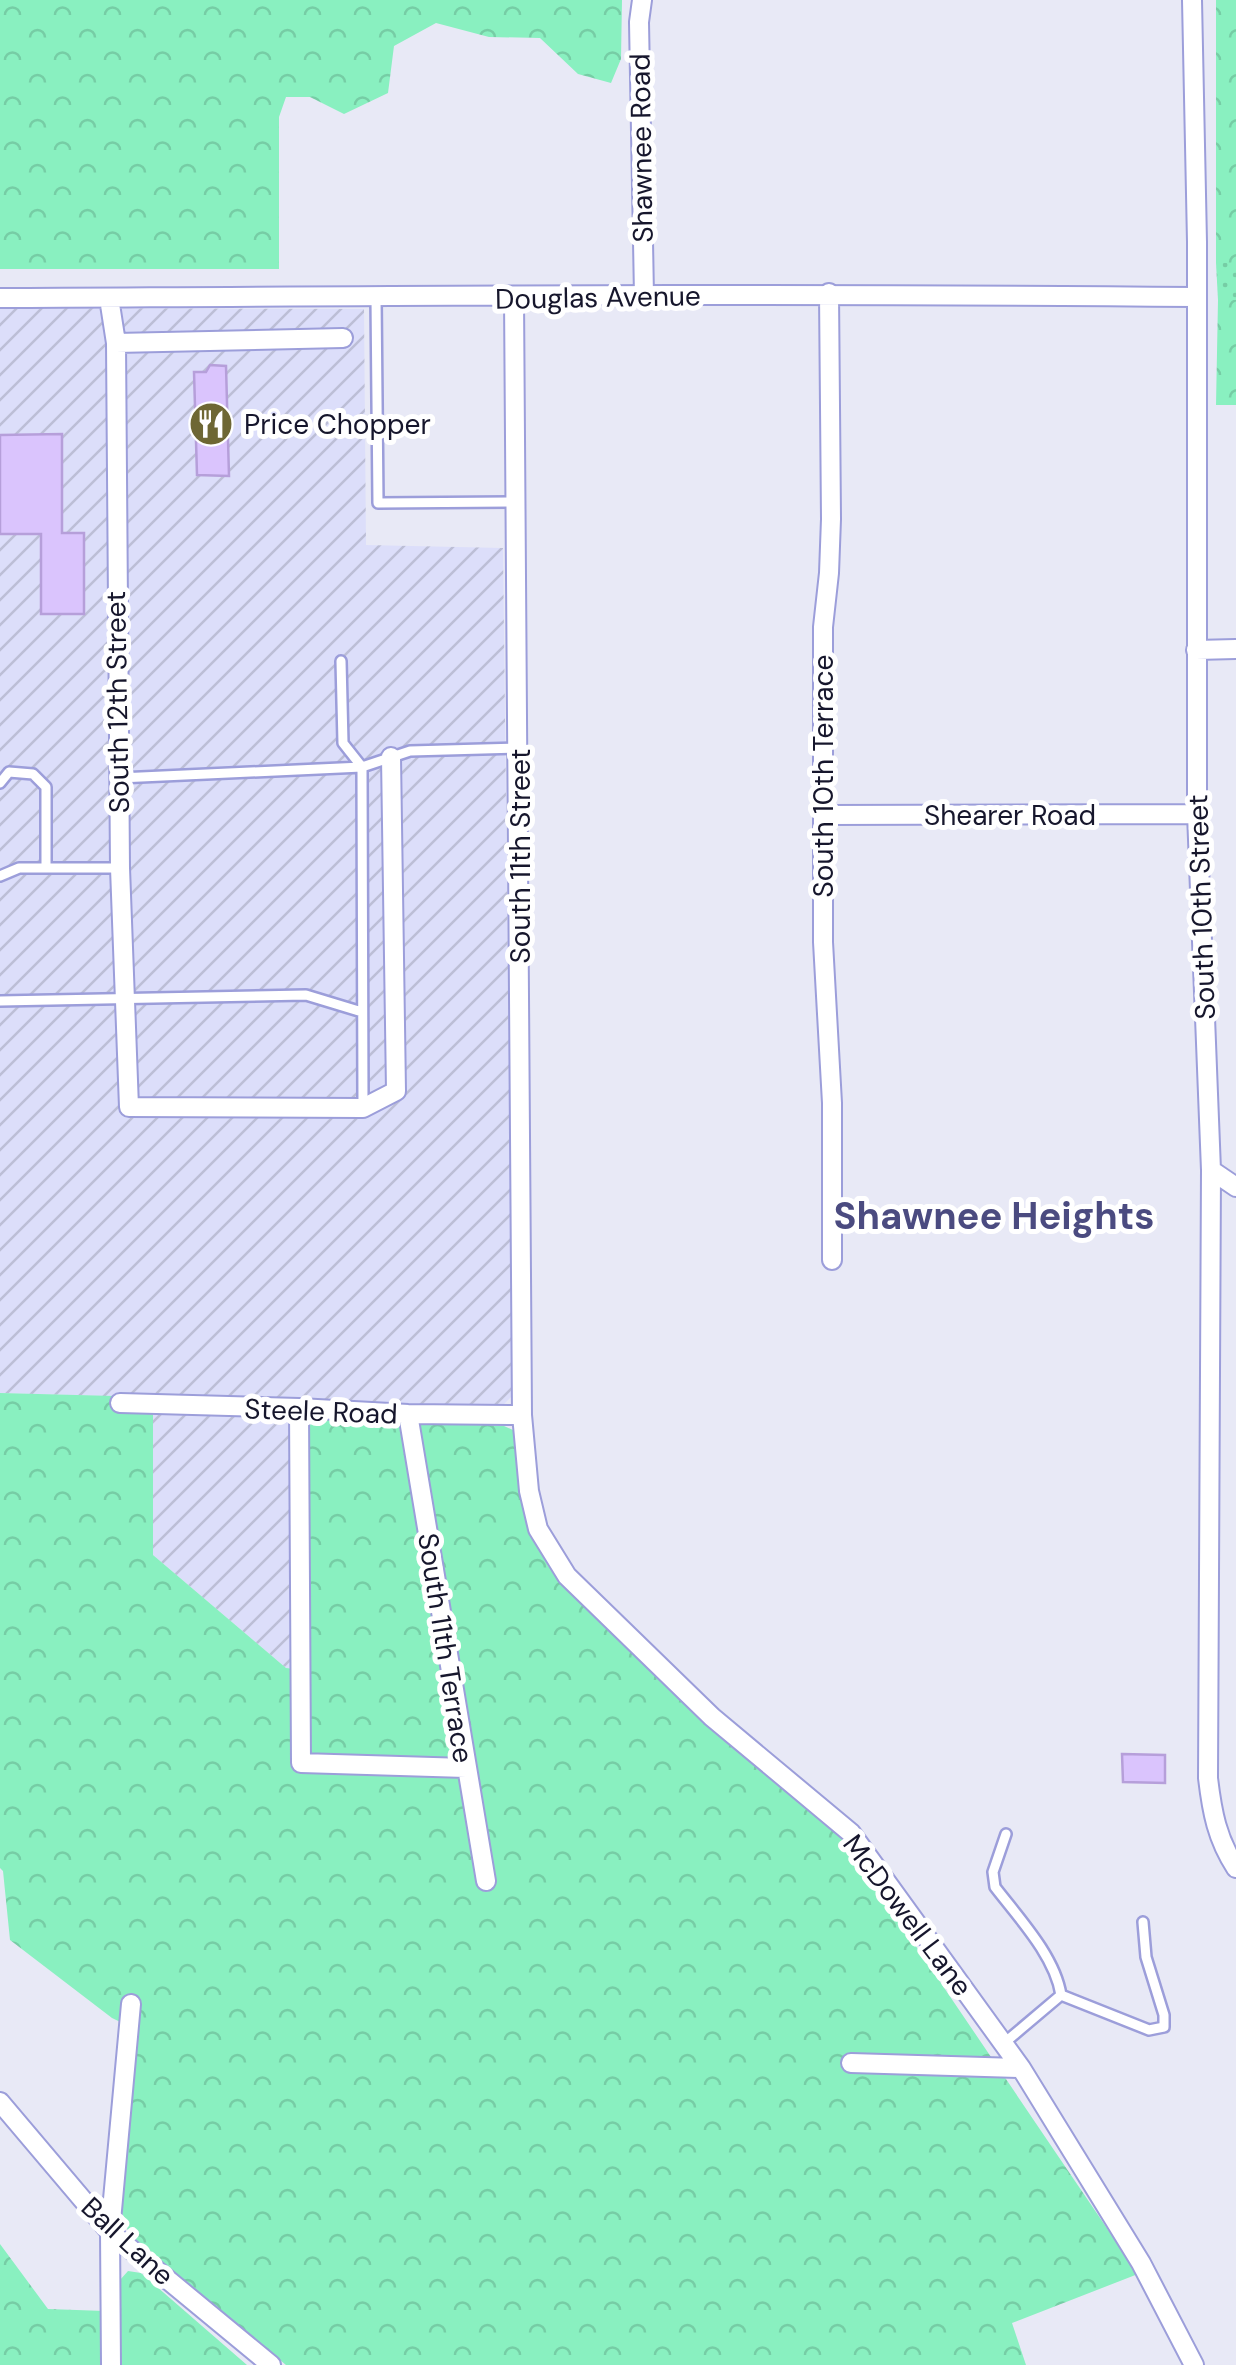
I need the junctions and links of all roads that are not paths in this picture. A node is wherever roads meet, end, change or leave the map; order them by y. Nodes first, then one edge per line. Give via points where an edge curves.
1 (642, 0) edge
2 (1192, 0) edge
3 (829, 293) junction
4 (644, 296) junction
5 (1196, 297) junction
6 (0, 298) edge
7 (109, 298) junction
8 (376, 298) junction
9 (514, 298) junction
10 (343, 338) dead end
11 (116, 343) junction
12 (516, 502) junction
13 (1236, 649) edge
14 (1196, 650) junction
15 (341, 662) dead end
16 (519, 748) junction
17 (391, 757) junction
18 (362, 767) junction
19 (118, 778) junction
20 (0, 783) edge
21 (1197, 814) junction
22 (823, 815) junction
23 (46, 868) junction
24 (120, 868) junction
25 (0, 876) edge
26 (124, 996) junction
27 (0, 1001) edge
28 (362, 1012) junction
29 (363, 1108) junction
30 (1211, 1170) junction
31 (1236, 1186) edge
32 (832, 1260) dead end
33 (120, 1403) dead end
34 (299, 1408) junction
35 (408, 1414) junction
36 (522, 1415) junction
37 (466, 1768) junction
38 (1006, 1834) dead end
39 (1236, 1868) edge
40 (486, 1881) dead end
41 (1143, 1922) dead end
42 (1061, 1995) junction
43 (130, 2004) dead end
44 (1003, 2044) junction
45 (851, 2062) dead end
46 (1020, 2068) junction
47 (0, 2102) edge
48 (110, 2232) junction
49 (111, 2365) edge
50 (271, 2365) edge
51 (1194, 2365) edge

1 - 4 street, Shawnee Road
2 - 5 street, South 10th Street
3 - 4 street, Douglas Avenue
3 - 5 street, Douglas Avenue
3 - 22 street, South 10th Terrace
4 - 9 street, Douglas Avenue
5 - 14 street, South 10th Street
6 - 7 street, Douglas Avenue
7 - 8 street, Douglas Avenue
7 - 11 street, South 12th Street
8 - 9 street, Douglas Avenue
8 - 12 lane via 378,504
9 - 12 street, South 11th Street
10 - 11 street
11 - 19 street, South 12th Street
12 - 16 street, South 11th Street
13 - 14 street
14 - 21 street, South 10th Street
15 - 18 lane via 343,743
16 - 17 lane via 439,748
16 - 36 street, South 11th Street
17 - 18 lane
17 - 29 street via 396,1091
18 - 19 lane
18 - 28 lane
19 - 24 street, South 12th Street
20 - 23 lane via 10,772 33,774 46,787
21 - 22 street, Shearer Road
21 - 30 street, South 10th Street
22 - 32 street, South 10th Terrace
23 - 24 lane
23 - 25 lane
24 - 26 street, South 12th Street
26 - 27 lane
26 - 28 lane via 306,995
26 - 29 street, South 12th Street via 130,1107
28 - 29 lane
30 - 31 street
30 - 39 street, South 10th Street via 1208,1778 1212,1814
33 - 34 street, Steele Road
34 - 35 street, Steele Road
34 - 37 street via 300,1763
35 - 36 street, Steele Road
35 - 37 street, South 11th Terrace
36 - 44 street, McDowell Lane via 538,1529 567,1576 712,1717 851,1834
37 - 40 street, South 11th Terrace
38 - 42 lane via 994,1887 1049,1962
41 - 42 lane via 1164,2027 1149,2030
42 - 44 lane
43 - 48 street
44 - 46 street, McDowell Lane
45 - 46 street
46 - 51 street, McDowell Lane via 1142,2263
47 - 48 street, Ball Lane
48 - 49 street
48 - 50 street, Ball Lane

